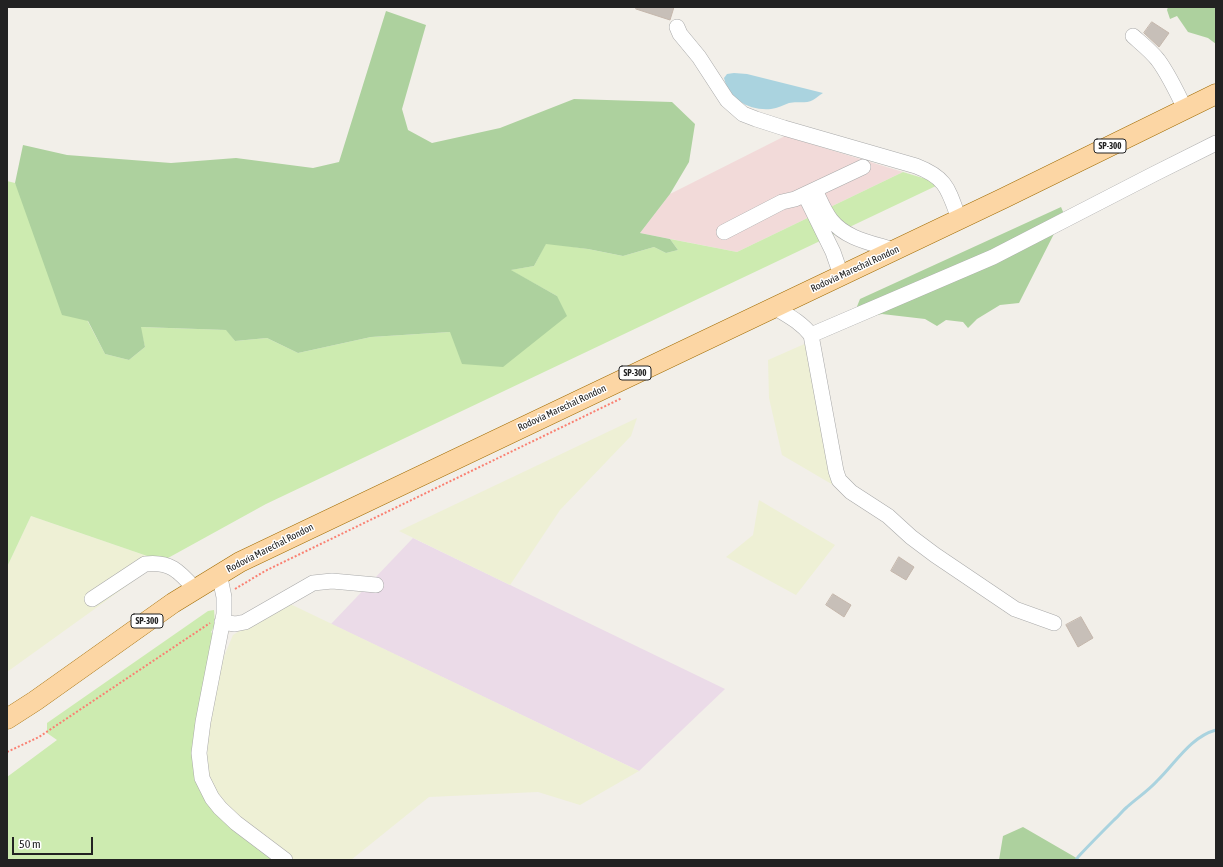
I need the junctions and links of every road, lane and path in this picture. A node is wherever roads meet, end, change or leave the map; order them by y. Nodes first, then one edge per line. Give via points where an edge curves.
1 (677, 27) dead end
2 (1134, 36) dead end
3 (1216, 94) edge
4 (1185, 109) junction
5 (1216, 143) edge
6 (863, 167) dead end
7 (810, 192) junction
8 (958, 219) junction
9 (836, 225) junction
10 (724, 232) dead end
11 (822, 232) junction
12 (894, 250) junction
13 (841, 275) junction
14 (774, 307) junction
15 (811, 335) junction
16 (624, 397) dead end
17 (219, 573) junction
18 (376, 585) dead end
19 (195, 589) junction
20 (224, 597) junction
21 (92, 598) dead end
22 (223, 618) junction
23 (1054, 623) dead end
24 (35, 701) junction
25 (7, 719) edge
26 (7, 728) edge
27 (7, 752) edge
28 (285, 860) edge

1 - 8 street via 727,100 743,114 927,170 943,182
2 - 4 street via 1158,60
3 - 4 main road, Rodovia Marechal Rondon / SP-300
4 - 8 main road, Rodovia Marechal Rondon / SP-300
5 - 15 street via 993,257
6 - 7 street
7 - 9 street
7 - 10 street via 782,202
7 - 11 street
8 - 12 main road, Rodovia Marechal Rondon / SP-300
9 - 11 street
9 - 12 street via 854,237
11 - 13 street
12 - 13 main road, Rodovia Marechal Rondon / SP-300
13 - 14 main road, Rodovia Marechal Rondon / SP-300
14 - 15 street via 796,320
14 - 17 main road, Rodovia Marechal Rondon / SP-300
15 - 23 street via 828,434 840,480 854,495 888,516 911,537 1006,603
16 - 20 path via 265,571
17 - 19 main road, Rodovia Marechal Rondon / SP-300
17 - 20 street
18 - 22 street via 313,582 245,622 234,624
19 - 21 street via 173,568 153,563 145,564
19 - 24 main road, Rodovia Marechal Rondon / SP-300
20 - 22 street
22 - 27 path via 39,737
22 - 28 street via 201,738 199,754 202,778 220,808
24 - 25 main road, Rodovia Marechal Rondon / SP-300
24 - 26 main road, Rodovia Marechal Rondon / SP-300

